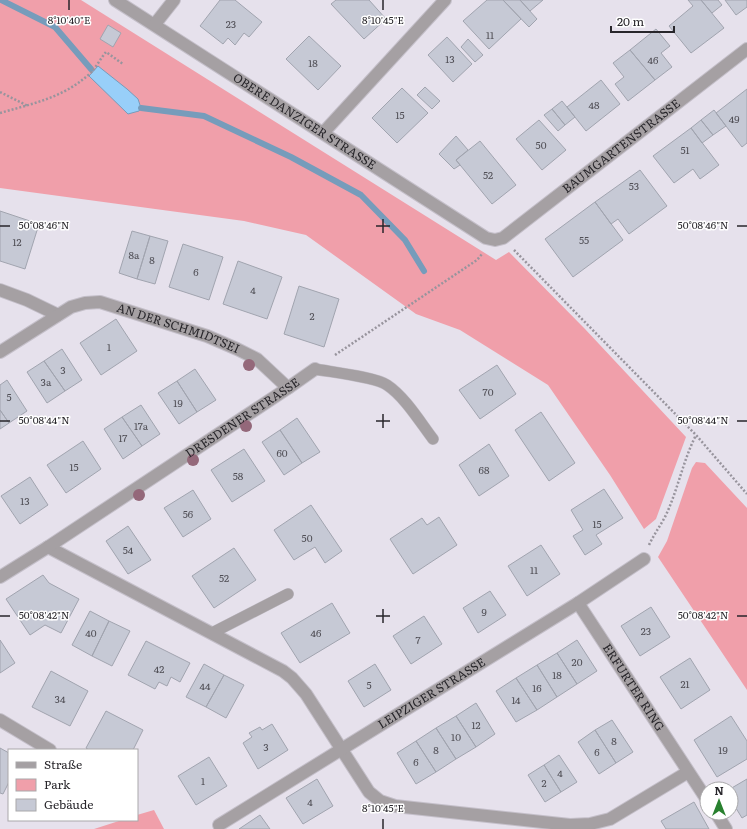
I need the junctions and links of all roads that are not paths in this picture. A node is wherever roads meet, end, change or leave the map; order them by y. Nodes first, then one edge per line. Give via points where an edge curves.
1 (115, 0) edge
2 (174, 0) edge
3 (445, 0) edge
4 (155, 24) junction
5 (747, 49) edge
6 (323, 133) junction
7 (499, 239) joint
8 (0, 290) edge
9 (58, 315) junction
10 (0, 352) edge
11 (315, 369) joint
12 (288, 388) junction
13 (433, 439) dead end
14 (48, 547) junction
15 (644, 559) road end
16 (0, 577) edge
17 (288, 594) dead end
18 (578, 603) junction
19 (212, 634) junction
20 (0, 720) edge
21 (48, 749) edge
22 (341, 749) junction
23 (688, 772) junction
24 (699, 788) edge
25 (219, 825) dead end

1 - 4 street, OBERE DANZIGER STRASSE
2 - 4 street
3 - 6 street
4 - 6 street, OBERE DANZIGER STRASSE
5 - 7 street, BAUMGARTENSTRASSE
6 - 7 street, OBERE DANZIGER STRASSE via 486,238
8 - 9 street
9 - 10 street, AN DER SCHMIDTSEI
9 - 12 street, AN DER SCHMIDTSEI via 71,307 85,303 100,302 116,306 207,336 237,349 257,360
11 - 12 street, DRESDENER STRASSE
11 - 13 lane via 386,384 399,395
12 - 14 street, DRESDENER STRASSE
14 - 16 street, DRESDENER STRASSE
14 - 19 street
15 - 18 street, LEIPZIGER STRASSE
17 - 19 lane
18 - 22 street, LEIPZIGER STRASSE
18 - 23 street, ERFURTER RING
19 - 22 street via 292,678 306,694
20 - 21 street
22 - 23 street via 369,792 380,801 396,806 570,825 610,819
22 - 25 street, LEIPZIGER STRASSE
23 - 24 street, ERFURTER RING

